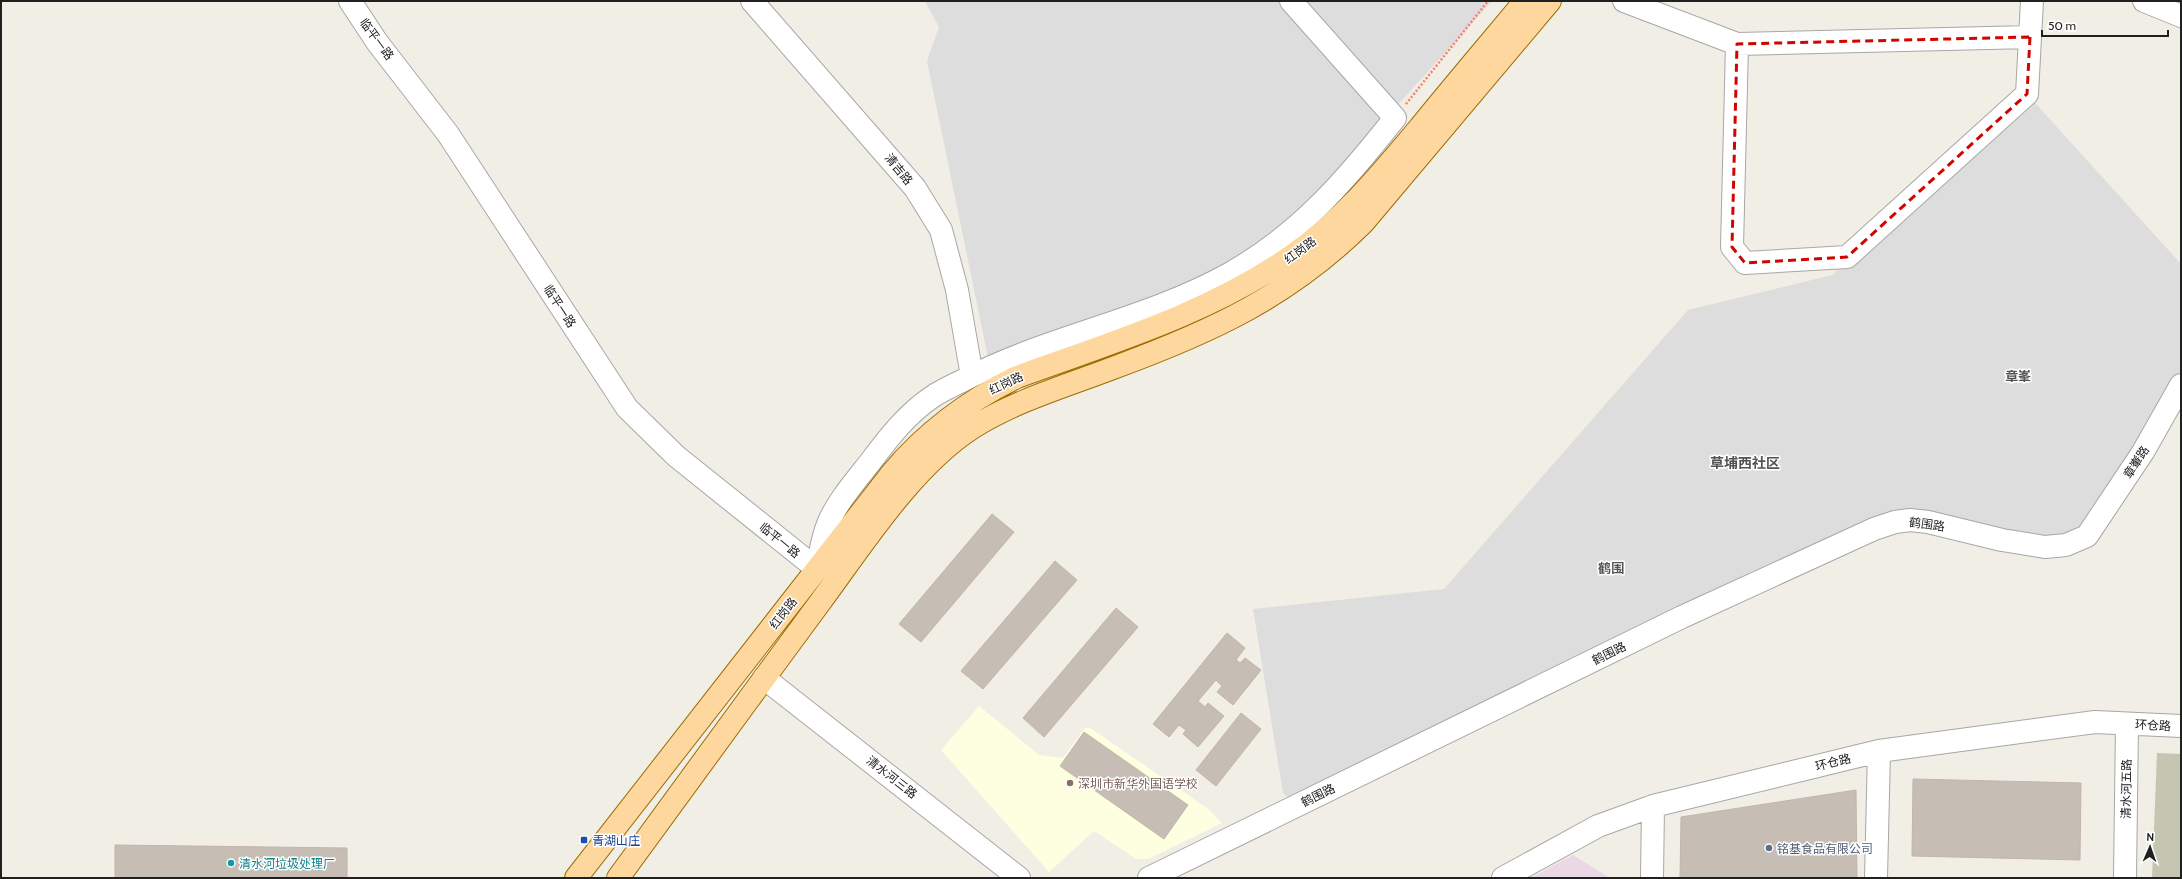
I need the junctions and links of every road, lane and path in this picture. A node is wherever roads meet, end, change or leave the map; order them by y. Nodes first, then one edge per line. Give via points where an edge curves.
1 (350, 1) edge
2 (752, 1) edge
3 (1291, 1) edge
4 (1488, 1) edge
5 (1524, 1) edge
6 (1550, 1) edge
7 (1624, 1) edge
8 (2032, 1) edge
9 (2144, 1) edge
10 (2181, 16) edge
11 (2030, 37) junction
12 (1736, 44) junction
13 (1395, 118) junction
14 (972, 376) junction
15 (2181, 385) edge
16 (2087, 536) joint
17 (817, 569) junction
18 (764, 678) junction
19 (2127, 724) junction
20 (2181, 726) edge
21 (1879, 751) junction
22 (1653, 806) junction
23 (576, 878) edge
24 (618, 878) edge
25 (1019, 878) edge
26 (1149, 878) edge
27 (1503, 878) edge
28 (1652, 878) edge
29 (1876, 878) edge
30 (2125, 878) edge

1 - 17 street, 临平一路 via 377,42 448,134 627,408 676,456
2 - 14 street, 清吉路 via 914,188 941,230 957,290
3 - 13 street
4 - 13 path
5 - 17 main road, 红岗路 via 1372,184 1345,213 1310,243 1247,285 1195,310 1017,377 964,406 932,431 905,457
6 - 18 main road, 红岗路 via 1363,223 1304,275 1263,302 1208,330 998,414 974,427 942,451 906,489
7 - 12 street
8 - 11 street
9 - 10 street
11 - 12 street
11 - 12 street via 2027,94 1846,257 1745,263 1732,247
13 - 14 street via 1351,174 1318,209 1252,260 1165,303 1020,355
14 - 17 street via 933,396 908,417 880,449 860,474 828,524
15 - 16 street, 章輋路 via 2143,452
16 - 26 street, 鹤围路 via 2066,545 2045,547 1910,520 1874,529 1682,617
17 - 23 main road, 红岗路
18 - 24 main road, 红岗路
18 - 25 street, 清水河三路
19 - 20 street, 环仓路
19 - 21 street, 环仓路 via 2095,722
19 - 30 street, 清水河五路
21 - 22 street, 环仓路
21 - 29 street
22 - 27 street, 环仓路 via 1598,826
22 - 28 street

